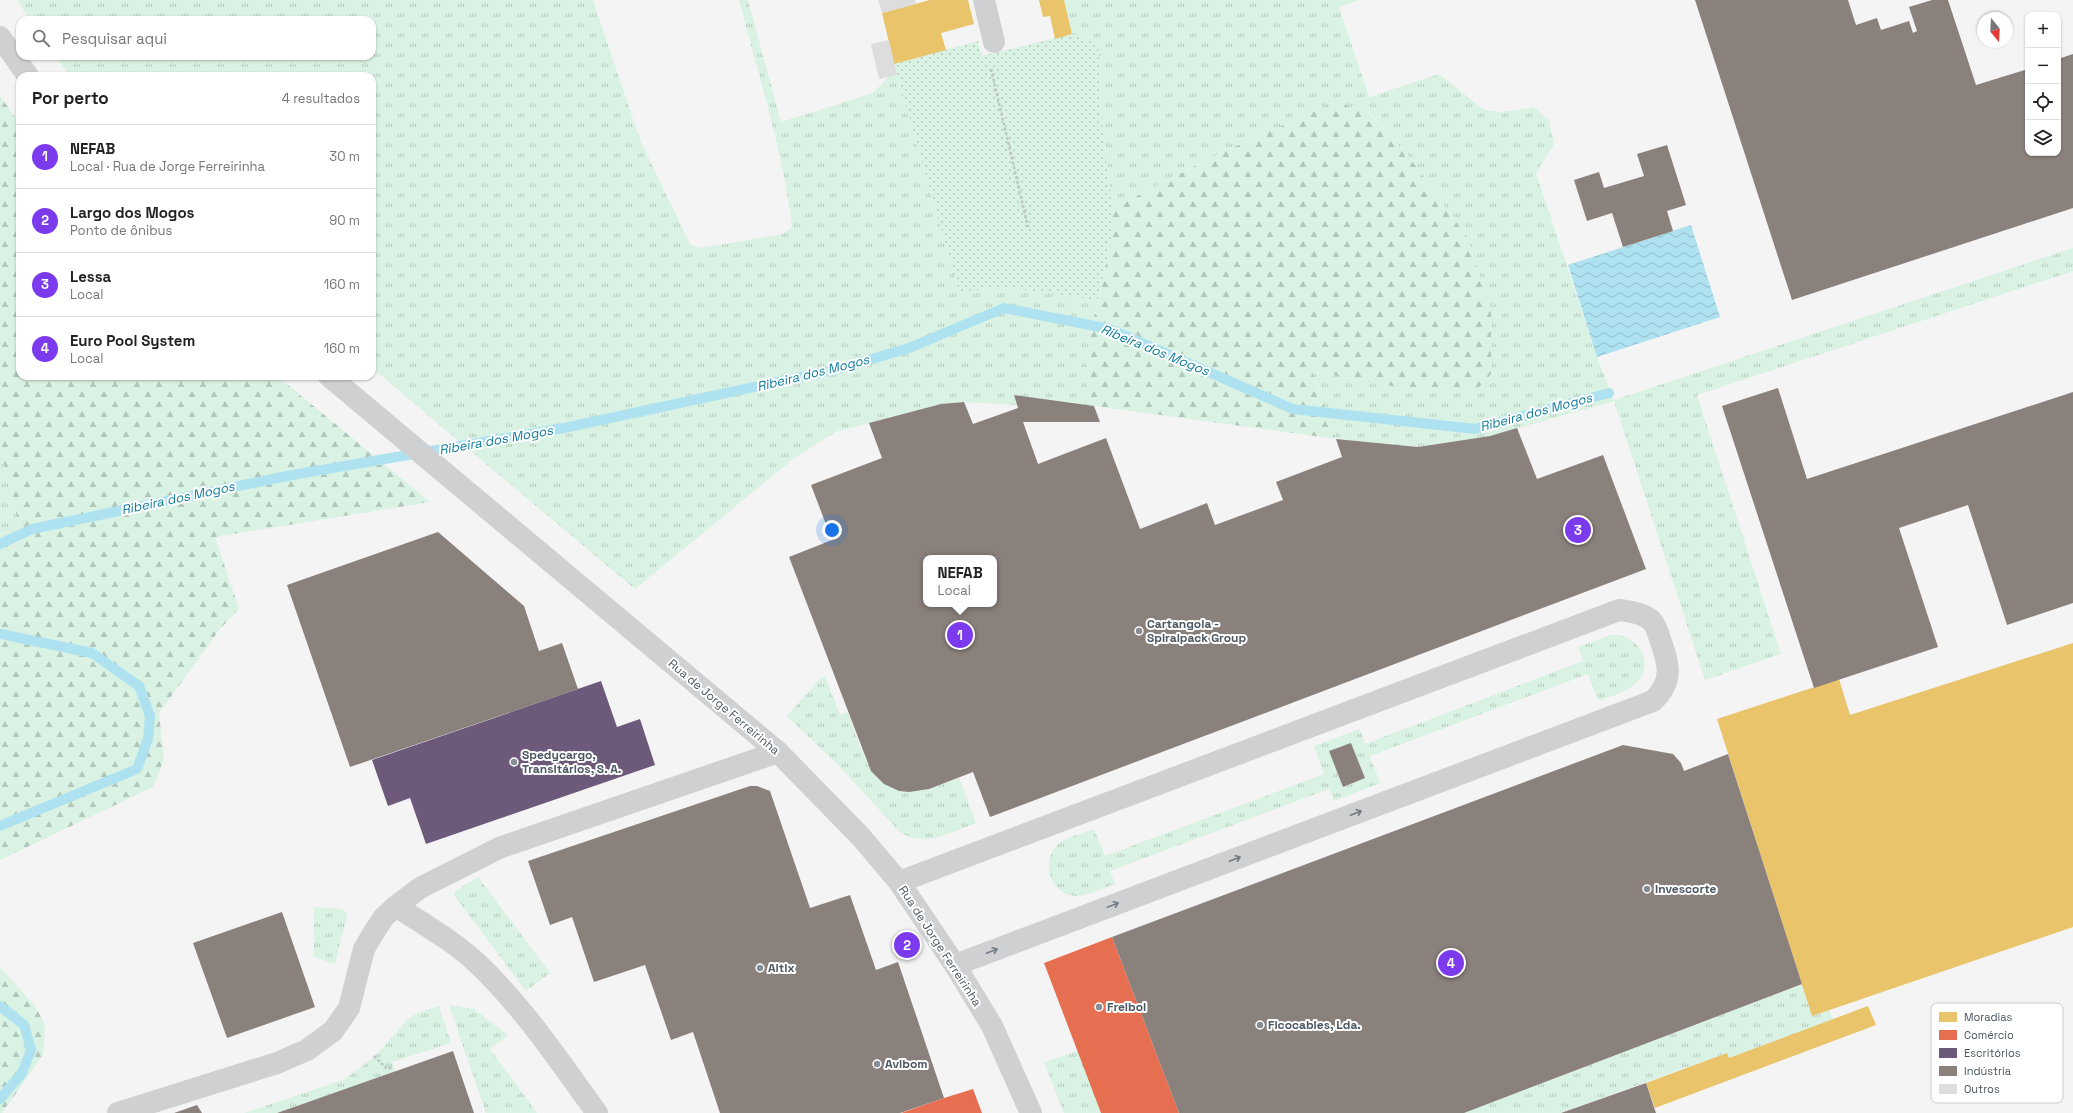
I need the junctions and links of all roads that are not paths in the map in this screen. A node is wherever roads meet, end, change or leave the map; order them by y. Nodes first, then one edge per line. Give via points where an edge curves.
1 (984, 0) edge
2 (0, 37) edge
3 (994, 42) road end
4 (16, 59) edge
5 (17, 60) edge
6 (25, 72) edge
7 (334, 380) edge
8 (778, 752) junction
9 (900, 882) junction
10 (396, 906) junction
11 (955, 965) junction
12 (118, 1113) edge
13 (597, 1113) edge
14 (1031, 1113) edge

1 - 3 street
2 - 4 street
5 - 6 street
7 - 8 street, Rua de Jorge Ferreirinha
8 - 9 street, Rua de Jorge Ferreirinha via 861,837
8 - 10 street via 500,848 420,888
9 - 11 street, Rua de Jorge Ferreirinha
11 -> 9 street via 1652,701 1660,693 1669,672 1669,663 1656,627 1650,620 1630,611 1619,610
10 - 12 street via 384,917 364,949 349,1008 333,1031 307,1050 277,1063
10 - 13 street via 477,963 512,1000
11 - 14 street, Rua de Jorge Ferreirinha via 992,1026

